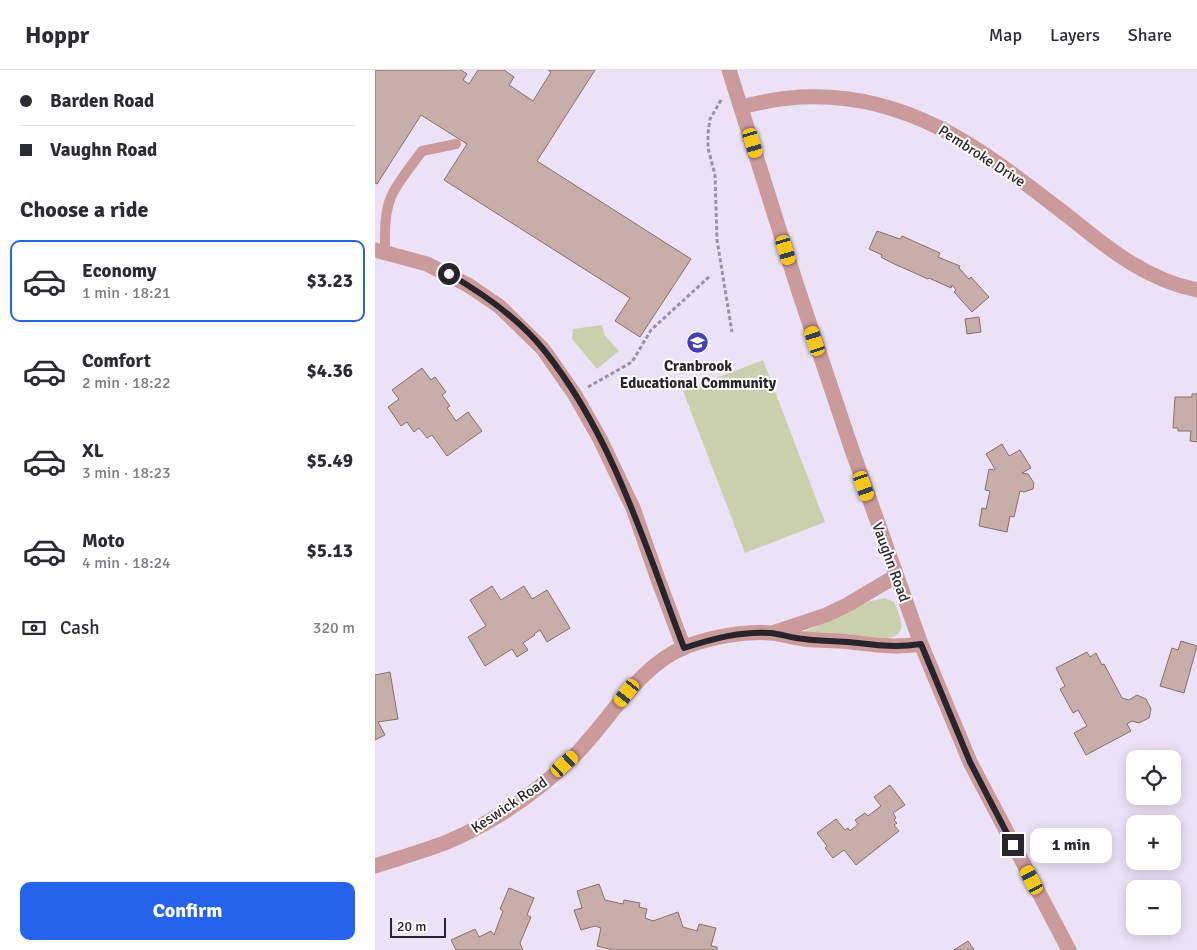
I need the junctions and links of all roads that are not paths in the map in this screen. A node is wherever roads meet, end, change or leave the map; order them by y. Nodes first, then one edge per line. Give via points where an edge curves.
1 (729, 70) edge
2 (741, 107) junction
3 (456, 144) dead end
4 (380, 251) edge
5 (1197, 290) edge
6 (896, 576) junction
7 (771, 633) junction
8 (921, 644) junction
9 (684, 648) junction
10 (375, 866) edge
11 (1069, 950) edge

1 - 2 street, Vaughn Road
2 - 5 street, Pembroke Drive via 800,97 851,98 913,115 944,129 996,163 1128,262 1160,280
2 - 6 street, Vaughn Road via 797,286
3 - 4 lane via 422,151 391,196
4 - 9 street via 427,264 449,274 499,306 543,349 600,439 633,508
6 - 7 street via 826,616
6 - 8 street, Vaughn Road
7 - 8 street, Keswick Road via 879,646
7 - 9 street, Keswick Road via 744,633
8 - 11 street, Vaughn Road via 970,762
9 - 10 street, Keswick Road via 645,674 586,744 529,795 463,834

